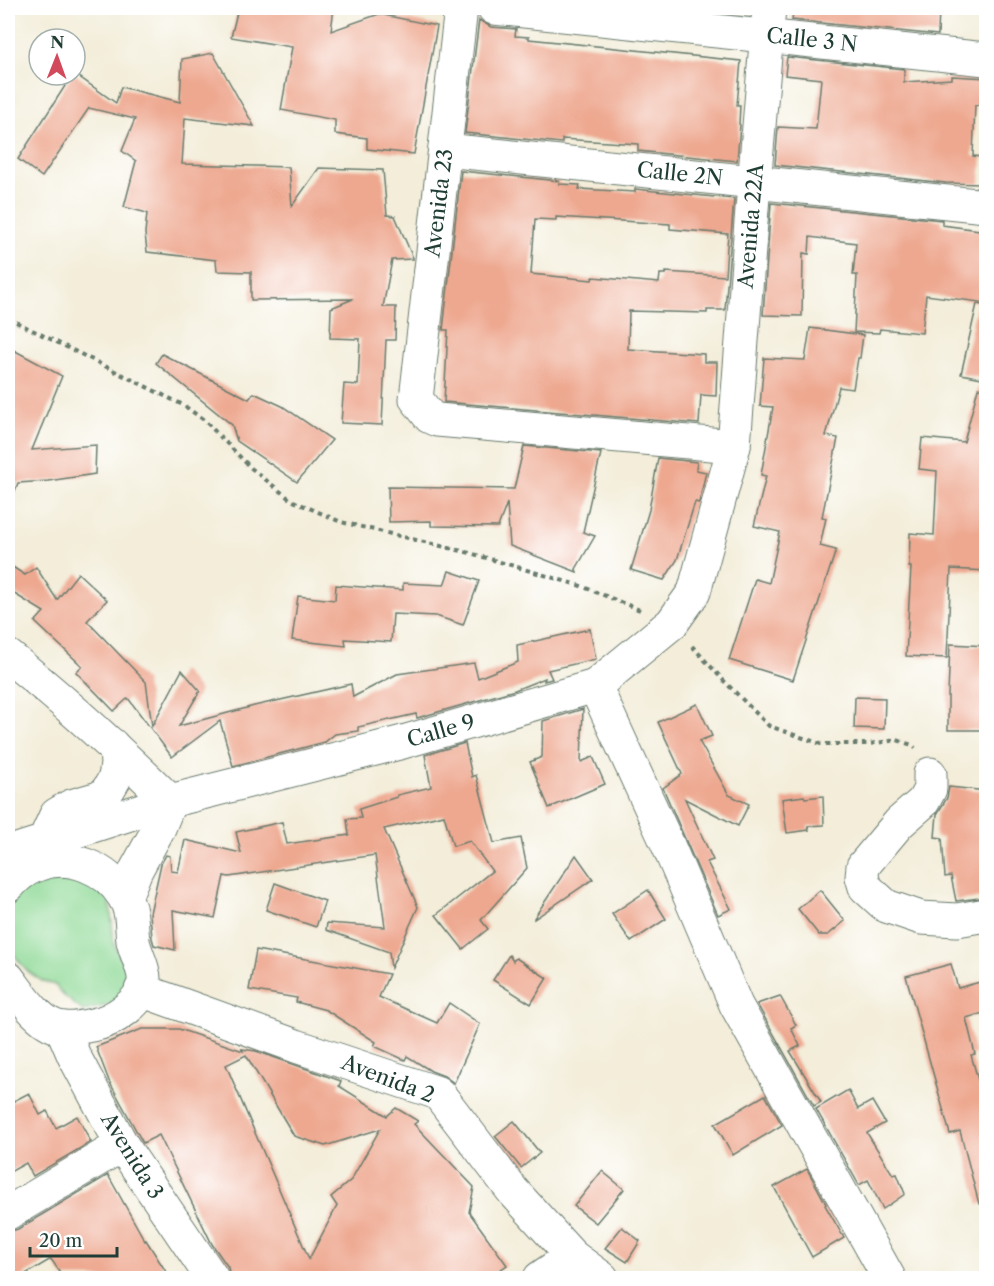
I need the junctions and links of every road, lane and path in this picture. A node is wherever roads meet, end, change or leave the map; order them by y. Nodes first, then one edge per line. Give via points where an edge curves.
1 (461, 8) edge
2 (494, 8) edge
3 (768, 21) edge
4 (987, 58) edge
5 (445, 150) junction
6 (754, 182) junction
7 (987, 206) edge
8 (8, 318) edge
9 (734, 446) junction
10 (672, 623) junction
11 (8, 656) edge
12 (595, 686) junction
13 (112, 745) junction
14 (930, 774) joint
15 (170, 801) junction
16 (23, 862) edge
17 (125, 897) junction
18 (987, 915) edge
19 (8, 978) edge
20 (141, 990) junction
21 (62, 1029) junction
22 (122, 1145) junction
23 (8, 1213) edge
24 (572, 1256) junction
25 (212, 1278) edge
26 (540, 1278) edge
27 (602, 1278) edge
28 (889, 1278) edge

1 - 5 street, Avenida 23
2 - 3 street, Calle 3 N
3 - 4 street, Calle 3 N
3 - 6 street, Avenida 22A
5 - 6 street, Calle 2N
5 - 9 street, Avenida 23 via 416,399 430,417
6 - 7 street, Calle 2N
6 - 9 street, Avenida 22A
8 - 10 path via 183,405 291,500 341,522 581,585
9 - 10 street, Calle 9 via 694,592
10 - 12 street, Calle 9
10 - 14 path via 769,726 821,744 897,740 912,745 923,756
11 - 13 street
12 - 15 street, Calle 9 via 403,742
12 - 28 street via 669,845 736,1005
13 - 15 street
13 - 16 street via 117,764 108,790 102,797 56,815
14 - 18 street via 930,789 923,802 898,823 863,866 865,887 886,906 921,918 957,920
15 - 16 street, Calle 9
15 - 17 street
16 - 17 street via 61,841 80,854 87,865 108,876
17 - 20 street via 144,980
19 - 21 street via 28,1005 44,1020
20 - 21 street via 139,998 115,1016 96,1025
20 - 24 street, Avenida 2 via 438,1093 512,1190
21 - 22 street, Avenida 3
22 - 23 street
22 - 25 street, Avenida 3
24 - 26 street
24 - 27 street, Avenida 2

